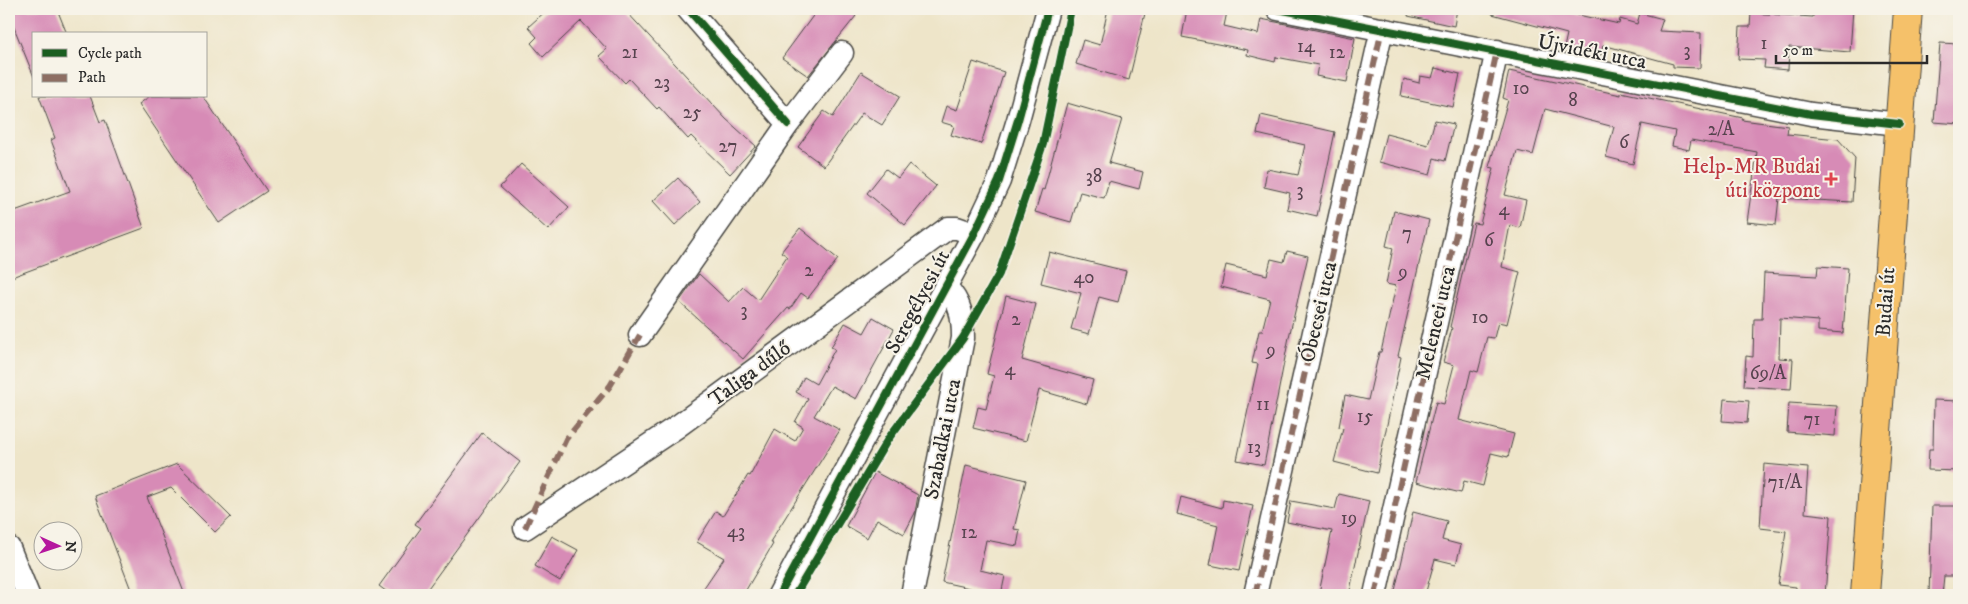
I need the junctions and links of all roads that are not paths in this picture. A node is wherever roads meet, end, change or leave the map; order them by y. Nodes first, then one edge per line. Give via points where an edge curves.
1 (688, 9) edge
2 (1048, 9) edge
3 (1278, 9) edge
4 (1908, 9) edge
5 (1382, 29) junction
6 (1497, 51) junction
7 (842, 53) dead end
8 (788, 124) junction
9 (1899, 124) junction
10 (974, 234) junction
11 (946, 287) junction
12 (640, 335) dead end
13 (525, 528) dead end
14 (9, 548) edge
15 (28, 595) edge
16 (779, 595) edge
17 (912, 595) edge
18 (1255, 595) edge
19 (1375, 595) edge
20 (1865, 595) edge

1 - 8 street
2 - 10 street, Seregélyesi út via 998,181
3 - 5 street, Újvidéki utca
4 - 9 main road, Budai út
5 - 6 street, Újvidéki utca
5 - 18 street, Óbecsei utca
6 - 9 street, Újvidéki utca via 1811,114
6 - 19 street, Melencei utca
7 - 8 street
8 - 12 street
9 - 20 main road, Budai út
10 - 11 street, Seregélyesi út
10 - 13 street, Taliga dűlő via 948,228 678,426
11 - 16 street, Seregélyesi út
11 - 17 street, Szabadkai utca via 963,316 963,338
14 - 15 street

